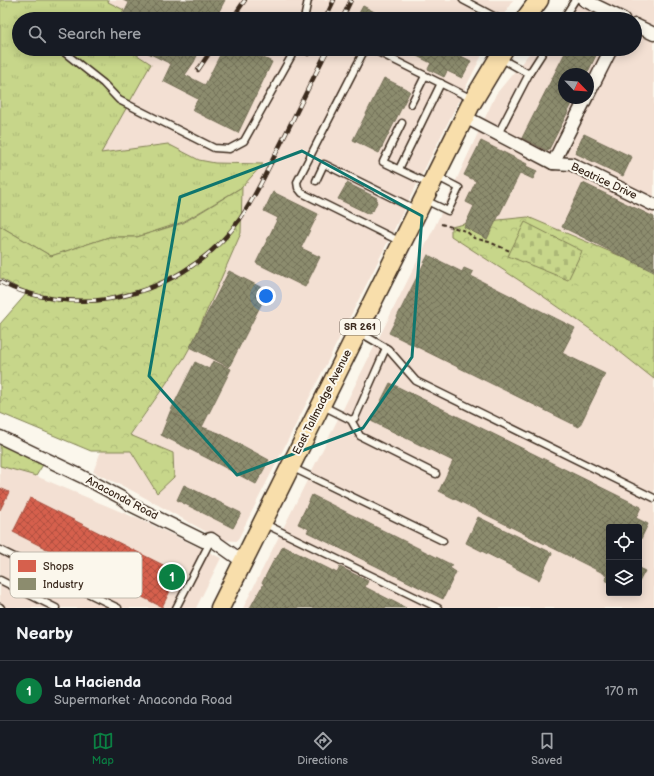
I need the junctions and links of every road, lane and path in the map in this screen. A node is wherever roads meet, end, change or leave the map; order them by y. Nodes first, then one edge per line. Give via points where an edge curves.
1 (308, 0) edge
2 (463, 0) edge
3 (539, 0) edge
4 (575, 0) edge
5 (584, 0) edge
6 (305, 12) edge
7 (486, 12) edge
8 (530, 12) edge
9 (567, 12) edge
10 (609, 12) edge
11 (642, 28) edge
12 (654, 34) edge
13 (69, 56) edge
14 (291, 56) edge
15 (361, 56) edge
16 (386, 56) edge
17 (500, 56) edge
18 (506, 56) edge
19 (541, 56) edge
20 (608, 56) edge
21 (529, 74) junction
22 (425, 76) junction
23 (441, 83) junction
24 (594, 83) edge
25 (474, 100) junction
26 (411, 104) dead end
27 (583, 104) edge
28 (465, 117) junction
29 (402, 123) dead end
30 (498, 134) junction
31 (553, 163) junction
32 (398, 169) junction
33 (316, 181) dead end
34 (427, 193) junction
35 (654, 205) edge
36 (441, 224) dead end
37 (402, 242) junction
38 (510, 251) dead end
39 (358, 331) junction
40 (386, 348) junction
41 (321, 405) junction
42 (350, 420) junction
43 (0, 437) edge
44 (290, 466) junction
45 (436, 474) dead end
46 (654, 498) edge
47 (262, 522) junction
48 (211, 540) junction
49 (444, 541) dead end
50 (0, 550) edge
51 (10, 555) edge
52 (242, 561) junction
53 (0, 580) edge
54 (10, 585) edge
55 (36, 598) edge
56 (98, 598) edge
57 (56, 608) edge
58 (118, 608) edge
59 (176, 608) edge
60 (220, 608) edge
61 (438, 608) edge

1 - 6 lane
2 - 7 lane
3 - 8 main road
4 - 9 lane
5 - 10 street
11 - 12 street
13 - 14 lane via 120,100 214,148 229,149 244,141
15 - 37 lane via 297,182 298,188 302,193
16 - 22 lane
17 - 25 main road, East Tallmadge Avenue / SR 261
18 - 21 lane
19 - 21 lane
20 - 24 street
21 - 30 lane
22 - 23 lane
22 - 26 lane
23 - 25 lane
23 - 32 lane
25 - 28 main road, East Tallmadge Avenue / SR 261
27 - 31 street
28 - 30 street, Beatrice Drive
28 - 34 main road, East Tallmadge Avenue / SR 261
29 - 32 lane via 383,162
30 - 31 street, Beatrice Drive
31 - 35 street, Beatrice Drive via 571,164
32 - 34 lane
33 - 34 lane via 324,164
34 - 34 lane via 448,211 459,188
34 - 37 main road, East Tallmadge Avenue / SR 261
36 - 38 path via 466,231 474,238
37 - 39 main road, East Tallmadge Avenue / SR 261
39 - 40 lane
39 - 41 main road, East Tallmadge Avenue / SR 261
40 - 42 lane via 355,418
40 - 46 lane via 416,381
41 - 42 lane
41 - 44 main road, East Tallmadge Avenue / SR 261
42 - 45 lane via 360,436
43 - 48 street, Anaconda Road via 81,476 129,504 204,541
44 - 47 main road, East Tallmadge Avenue / SR 261
44 - 49 lane
47 - 52 main road, East Tallmadge Avenue / SR 261
47 - 61 lane
48 - 52 street, Anaconda Road
48 - 59 lane
50 - 51 lane
52 - 60 main road, East Tallmadge Avenue / SR 261
53 - 54 lane
55 - 57 lane
56 - 58 lane

